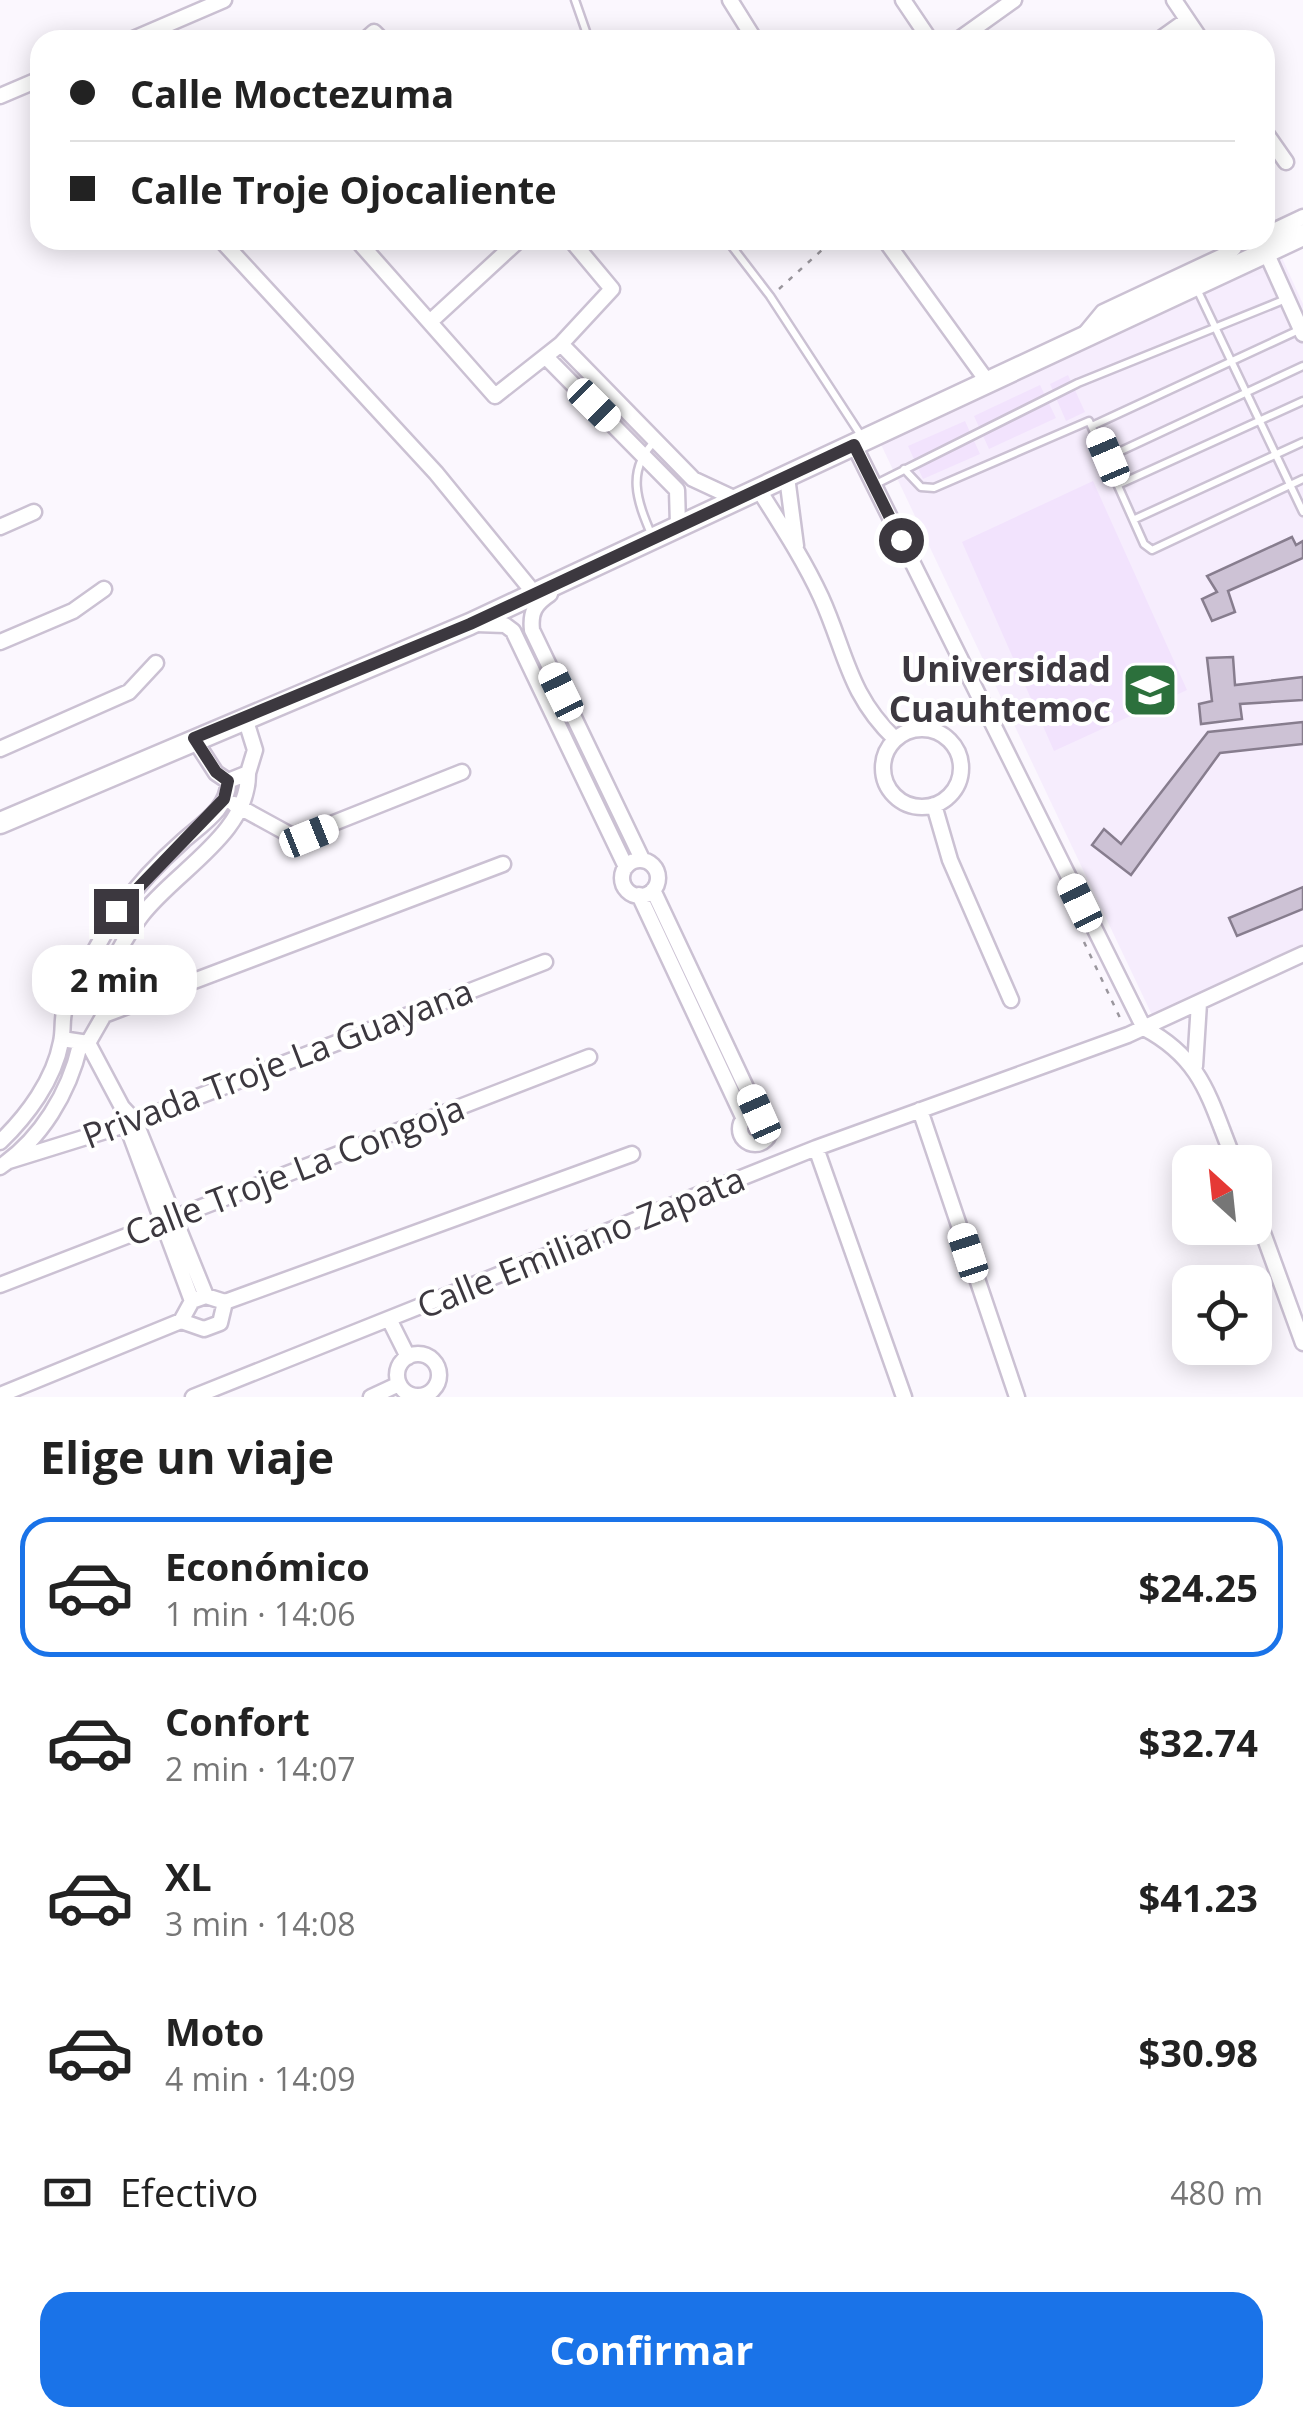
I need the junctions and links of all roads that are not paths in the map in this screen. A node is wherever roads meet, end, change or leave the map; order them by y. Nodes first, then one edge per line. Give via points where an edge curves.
1 (224, 0) edge
2 (576, 0) edge
3 (730, 0) edge
4 (903, 0) edge
5 (1014, 0) edge
6 (1174, 0) edge
7 (1187, 20) junction
8 (154, 30) edge
9 (586, 30) edge
10 (749, 30) edge
11 (923, 30) edge
12 (972, 30) edge
13 (1172, 30) edge
14 (1194, 30) edge
15 (30, 83) edge
16 (0, 96) edge
17 (1275, 146) edge
18 (1286, 162) dead end
19 (1303, 217) edge
20 (1303, 235) edge
21 (1275, 237) edge
22 (1275, 241) edge
23 (230, 250) edge
24 (366, 250) edge
25 (508, 250) edge
26 (579, 250) edge
27 (735, 250) edge
28 (891, 250) edge
29 (1232, 250) edge
30 (1254, 250) edge
31 (1269, 250) edge
32 (1195, 285) junction
33 (1287, 298) junction
34 (432, 320) junction
35 (1217, 330) junction
36 (1302, 332) edge
37 (1083, 337) junction
38 (561, 344) junction
39 (546, 357) junction
40 (1231, 360) junction
41 (1303, 366) edge
42 (987, 381) junction
43 (1246, 392) junction
44 (1303, 401) edge
45 (1260, 422) junction
46 (1094, 425) junction
47 (656, 440) junction
48 (1303, 442) edge
49 (859, 443) junction
50 (642, 454) junction
51 (1276, 454) junction
52 (1108, 457) junction
53 (904, 469) junction
54 (787, 477) junction
55 (1303, 478) edge
56 (1120, 484) junction
57 (1290, 485) junction
58 (874, 486) junction
59 (760, 490) junction
60 (736, 499) junction
61 (34, 512) dead end
62 (1303, 512) edge
63 (1135, 519) junction
64 (678, 526) junction
65 (0, 527) edge
66 (653, 537) junction
67 (797, 553) junction
68 (563, 580) junction
69 (104, 589) dead end
70 (534, 592) junction
71 (470, 624) junction
72 (0, 642) edge
73 (156, 663) dead end
74 (244, 718) junction
75 (194, 738) junction
76 (895, 739) junction
77 (0, 750) edge
78 (591, 753) junction
79 (574, 760) junction
80 (462, 772) dead end
81 (248, 773) junction
82 (228, 781) junction
83 (224, 799) junction
84 (934, 805) junction
85 (242, 808) junction
86 (0, 823) edge
87 (642, 860) junction
88 (503, 864) dead end
89 (626, 867) junction
90 (646, 892) junction
91 (1303, 954) edge
92 (545, 962) dead end
93 (76, 993) junction
94 (97, 997) junction
95 (1011, 1000) dead end
96 (1199, 1003) junction
97 (104, 1014) junction
98 (1144, 1028) junction
99 (62, 1040) junction
100 (84, 1044) junction
101 (590, 1057) dead end
102 (1195, 1066) junction
103 (920, 1110) junction
104 (752, 1117) dead end
105 (130, 1123) junction
106 (0, 1142) edge
107 (1228, 1145) edge
108 (816, 1148) junction
109 (632, 1154) dead end
110 (4, 1164) edge
111 (170, 1219) junction
112 (1267, 1245) edge
113 (0, 1286) edge
114 (199, 1298) junction
115 (225, 1302) junction
116 (390, 1320) junction
117 (181, 1322) junction
118 (1303, 1344) edge
119 (408, 1357) junction
120 (399, 1384) junction
121 (0, 1394) edge
122 (429, 1395) edge
123 (193, 1397) edge
124 (372, 1397) edge
125 (904, 1397) edge
126 (1018, 1397) edge

1 - 8 street
2 - 9 lane
3 - 10 street
4 - 11 street
5 - 12 street
6 - 7 street
7 - 13 street
7 - 14 street
15 - 16 street
17 - 18 street
19 - 21 street
20 - 22 street
23 - 70 street via 436,473
24 - 34 street
25 - 34 street
26 - 38 street via 612,289
27 - 49 lane
28 - 42 street
29 - 37 street via 1103,312
30 - 32 street
31 - 33 street
32 - 35 lane
32 - 37 street
33 - 35 lane
33 - 36 street
34 - 39 street via 495,396
35 - 40 lane
35 - 53 lane via 1078,383
36 - 40 lane
37 - 42 street
38 - 39 street
38 - 47 street
39 - 50 street
40 - 43 lane
40 - 46 lane
41 - 43 lane
42 - 49 street
43 - 45 lane
43 - 52 lane
44 - 45 lane
45 - 51 lane
45 - 56 lane
46 - 52 lane
46 - 53 lane via 1084,422 934,488 921,487
47 - 50 lane
47 - 60 street via 693,479
48 - 51 lane
49 - 54 street
49 - 58 street
50 - 64 street via 676,490
50 - 66 lane via 634,484
51 - 57 lane
51 - 63 lane
52 - 56 lane
53 - 58 lane
54 - 59 street
54 - 67 street
55 - 57 lane
56 - 63 lane
57 - 62 lane
57 - 63 lane via 1162,548 1144,544
58 - 98 street
59 - 60 street
59 - 67 street
60 - 64 street
61 - 65 street
64 - 66 street
66 - 68 street
67 - 76 street via 828,613 854,688
68 - 70 street
68 - 78 street via 538,602 530,615 532,630
69 - 72 street via 73,611
70 - 71 street
71 - 74 street
71 - 79 street via 513,631
73 - 77 street via 129,692
74 - 75 street
74 - 81 street via 255,750
75 - 82 street
75 - 86 street
76 - 84 street via 882,762 888,788 908,805
76 - 84 street via 930,729 958,752 955,789
78 - 79 street
78 - 87 street
79 - 89 street
80 - 85 street via 296,838
81 - 82 street
81 - 85 street
82 - 83 street
83 - 85 street
83 - 93 street via 116,911
84 - 95 street via 950,860
85 - 94 street via 139,918
87 - 89 street
87 - 90 street via 656,868 658,879
88 - 97 street
89 - 90 street via 625,888
90 - 104 street
91 - 96 street, Calle Emiliano Zapata
92 - 105 street, Privada Troje La Guayana
93 - 94 street
93 - 99 street via 62,1015
94 - 97 street
96 - 98 street, Calle Emiliano Zapata
96 - 102 street
97 - 100 street
98 - 102 street via 1173,1043
98 - 103 street, Calle Emiliano Zapata
99 - 100 street
99 - 106 street via 45,1084
100 - 105 street
100 - 110 street via 57,1105
101 - 111 street, Calle Troje La Congoja
102 - 107 street
103 - 108 street, Calle Emiliano Zapata
103 - 126 street
105 - 110 street, Privada Troje La Guayana
105 - 111 street
108 - 116 street, Calle Emiliano Zapata
108 - 125 street
109 - 115 street
111 - 113 street, Calle Troje La Congoja
111 - 114 street
112 - 118 street
114 - 115 street
114 - 117 street
115 - 117 street via 220,1323 204,1329
116 - 119 street
116 - 123 street, Calle Emiliano Zapata
117 - 121 street
119 - 120 street via 397,1372
119 - 122 street via 434,1362 438,1375
120 - 122 street via 412,1395
120 - 124 street

